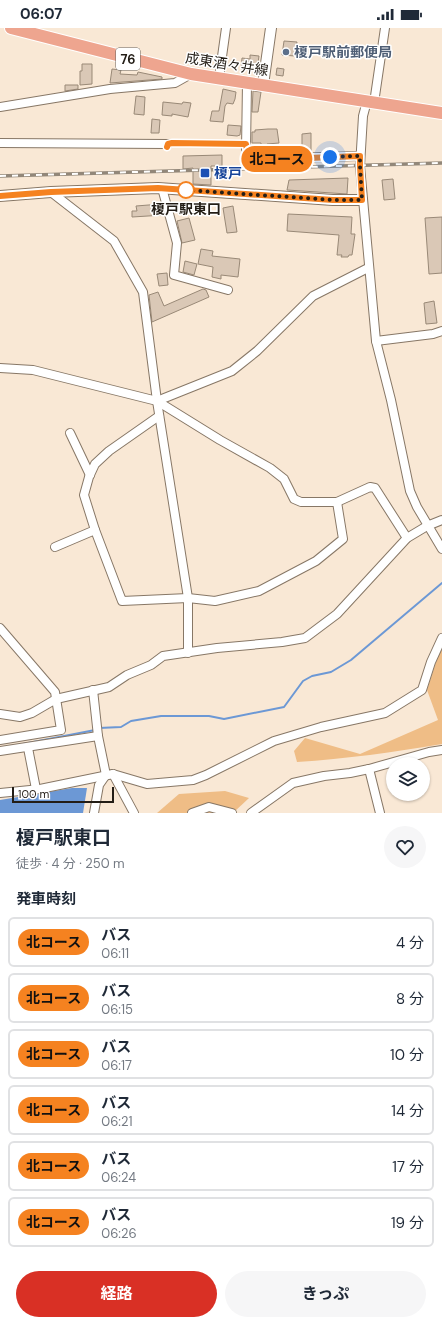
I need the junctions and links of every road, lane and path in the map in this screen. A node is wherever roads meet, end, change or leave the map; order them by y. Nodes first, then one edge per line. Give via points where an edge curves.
1 (11, 28) edge
2 (226, 28) edge
3 (271, 28) edge
4 (385, 28) edge
5 (190, 74) junction
6 (219, 78) junction
7 (247, 82) junction
8 (263, 85) junction
9 (371, 102) junction
10 (0, 107) edge
11 (442, 113) edge
12 (0, 143) edge
13 (168, 144) dead end
14 (360, 156) junction
15 (162, 188) junction
16 (51, 192) junction
17 (0, 196) edge
18 (362, 200) junction
19 (368, 268) junction
20 (228, 290) dead end
21 (442, 331) edge
22 (376, 341) junction
23 (0, 368) edge
24 (157, 401) junction
25 (159, 416) junction
26 (70, 432) dead end
27 (90, 475) junction
28 (337, 502) junction
29 (442, 520) edge
30 (427, 526) junction
31 (95, 530) junction
32 (407, 538) junction
33 (56, 547) dead end
34 (442, 549) edge
35 (188, 598) junction
36 (0, 628) edge
37 (442, 638) edge
38 (188, 653) junction
39 (93, 690) junction
40 (56, 699) junction
41 (0, 714) edge
42 (98, 736) junction
43 (0, 740) edge
44 (28, 748) junction
45 (442, 750) edge
46 (0, 751) edge
47 (369, 769) junction
48 (109, 775) junction
49 (36, 789) junction
50 (0, 793) edge
51 (252, 812) edge
52 (94, 813) edge
53 (134, 813) edge
54 (192, 813) edge
55 (232, 813) edge
56 (380, 813) edge

1 - 5 main road, 成東酒々井線 / 76
2 - 6 street
3 - 8 street
4 - 9 street
5 - 6 main road, 成東酒々井線 / 76
5 - 10 street via 175,83 110,89
6 - 7 main road, 成東酒々井線 / 76
7 - 8 main road, 成東酒々井線 / 76
7 - 14 street via 246,149 253,159
8 - 9 main road, 成東酒々井線 / 76
9 - 11 main road, 成東酒々井線 / 76
9 - 14 street via 363,116
12 - 13 street
14 - 18 street
15 - 16 street
15 - 18 street
15 - 20 street via 178,243 174,275
16 - 17 street
16 - 24 street via 114,241 143,292
18 - 19 street
19 - 22 street
19 - 24 street via 313,296 257,351 232,371
21 - 22 street
22 - 30 street via 410,491
23 - 24 street via 34,370
24 - 25 street
24 - 28 street via 270,468 284,479 294,499 301,502
25 - 27 street via 109,451 95,464
25 - 35 street
26 - 27 street
27 - 31 street via 84,495
28 - 32 street via 370,487 374,488
28 - 35 street via 343,539 316,561 259,591 215,601
29 - 30 street
30 - 32 street
30 - 34 street
31 - 33 street
31 - 35 street via 122,601
32 - 38 street via 337,614 305,638
35 - 38 street
36 - 40 street via 55,692
37 - 48 street via 422,690 385,713 321,727 274,741 193,780 147,784
38 - 39 street via 163,656 109,687
39 - 40 street
39 - 42 street
40 - 41 street via 20,717
40 - 43 street via 61,730
42 - 44 street
42 - 48 street
44 - 46 street
44 - 49 street
45 - 47 street
47 - 51 street via 293,783
47 - 56 street
48 - 49 street
48 - 52 street via 99,785
48 - 53 street
49 - 50 street
54 - 55 street via 209,807

